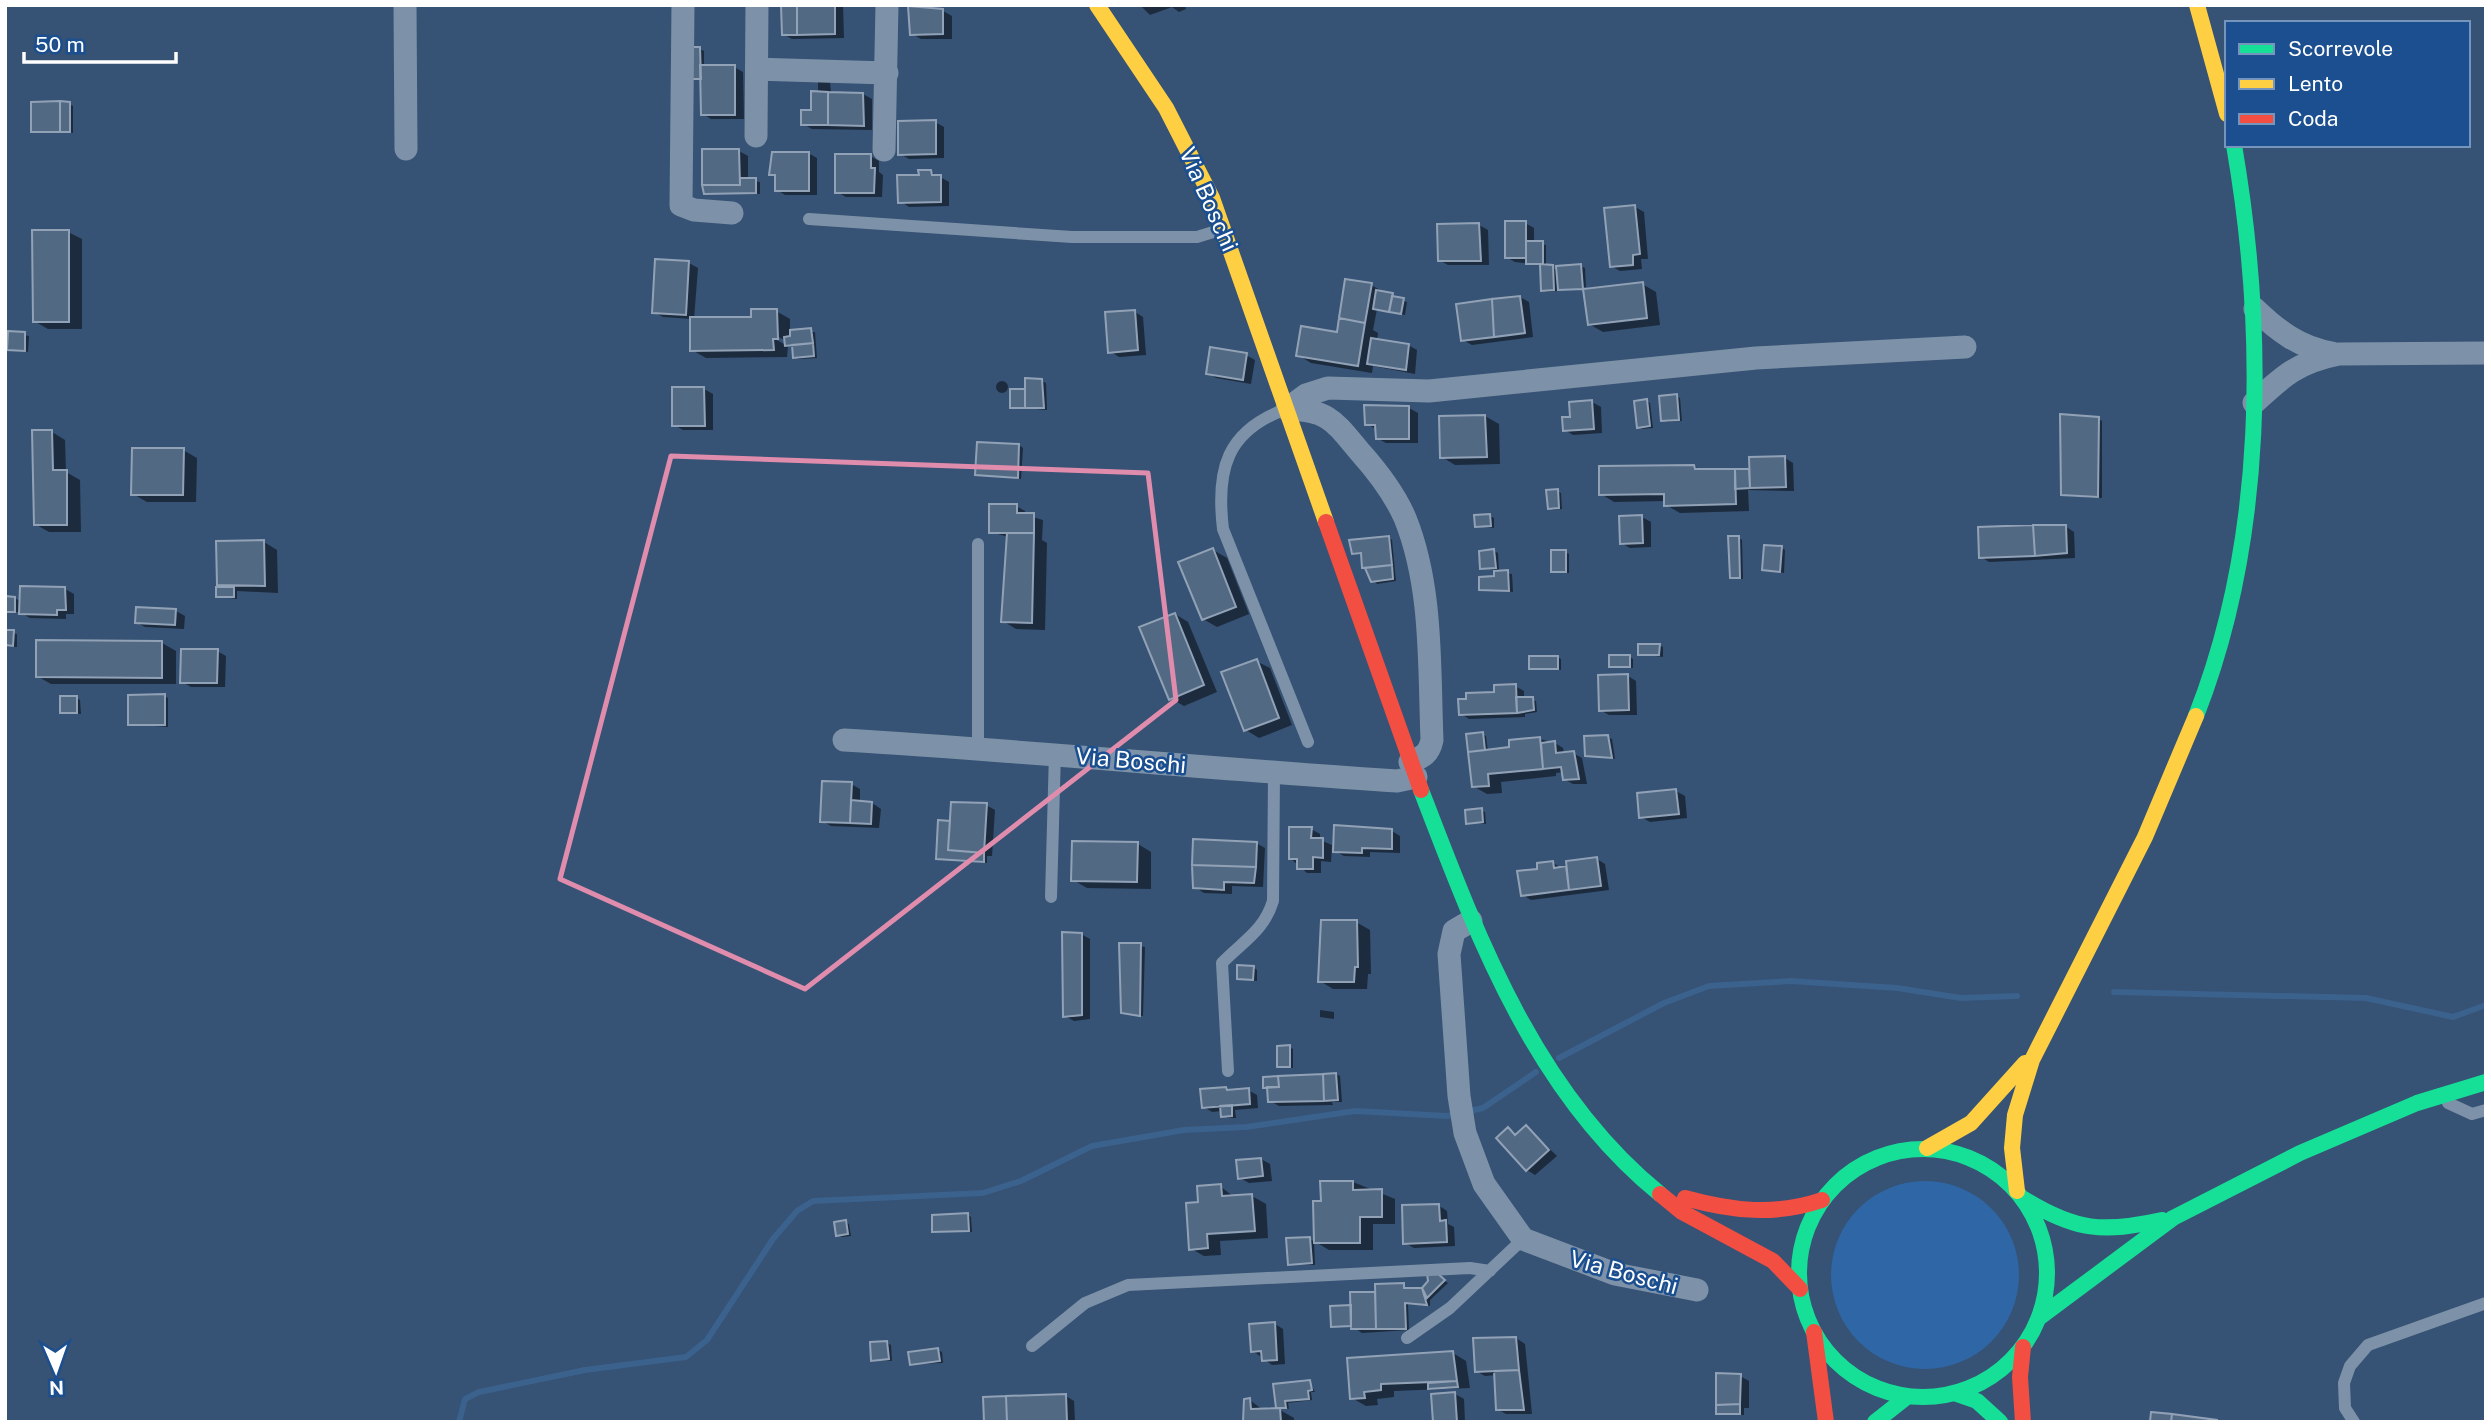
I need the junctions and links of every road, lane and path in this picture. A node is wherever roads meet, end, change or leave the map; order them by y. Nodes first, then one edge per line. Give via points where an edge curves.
1 (405, 5) edge
2 (683, 5) edge
3 (757, 5) edge
4 (887, 5) edge
5 (1097, 5) edge
6 (2197, 5) edge
7 (757, 69) junction
8 (887, 73) junction
9 (2225, 107) edge
10 (756, 136) dead end
11 (2234, 147) edge
12 (406, 149) dead end
13 (884, 150) dead end
14 (732, 213) dead end
15 (809, 219) dead end
16 (1224, 229) junction
17 (2255, 309) junction
18 (1965, 347) dead end
19 (2486, 353) edge
20 (2339, 355) junction
21 (2254, 403) junction
22 (1287, 409) junction
23 (978, 544) dead end
24 (844, 740) dead end
25 (1308, 742) dead end
26 (978, 748) junction
27 (1055, 752) junction
28 (1413, 769) junction
29 (1274, 773) junction
30 (1051, 897) dead end
31 (1471, 921) junction
32 (2034, 1054) junction
33 (1228, 1071) dead end
34 (2486, 1082) edge
35 (2435, 1097) junction
36 (2486, 1110) edge
37 (1927, 1149) junction
38 (1646, 1183) junction
39 (2021, 1195) junction
40 (1822, 1200) junction
41 (2173, 1217) junction
42 (1523, 1239) junction
43 (1490, 1271) junction
44 (1800, 1289) junction
45 (1697, 1290) dead end
46 (2486, 1303) edge
47 (2039, 1317) junction
48 (1814, 1331) junction
49 (1407, 1338) dead end
50 (1032, 1346) dead end
51 (2023, 1347) junction
52 (1954, 1393) junction
53 (1908, 1396) junction
54 (1826, 1422) edge
55 (1875, 1422) edge
56 (2000, 1422) edge
57 (2023, 1422) edge
58 (2354, 1422) edge

1 - 12 street
2 - 14 street via 681,205
3 - 7 street
4 - 8 street
5 - 16 main road, Via Boschi via 1172,119
6 - 9 main road
7 - 8 street
7 - 10 street
8 - 13 street
11 - 17 main road
15 - 16 lane via 1072,237 1198,237
16 - 22 main road, Via Boschi
17 - 20 street via 2285,336 2315,351
17 - 21 main road
18 - 22 street via 1756,358 1429,391 1328,388 1306,395
19 - 20 street
20 - 21 street via 2288,371
21 - 32 main road via 2252,460 2231,589 2203,694 2172,779
22 - 25 lane via 1269,415 1238,439 1226,462 1219,492 1223,529
22 - 28 main road, Via Boschi
22 - 28 street via 1315,410 1336,423 1376,470 1404,517 1420,566 1429,654 1432,740 1430,750
23 - 26 lane
24 - 26 street, Via Boschi
26 - 27 street, Via Boschi
27 - 29 street, Via Boschi
27 - 30 lane
28 - 29 street, Via Boschi via 1397,781
28 - 31 main road, Via Boschi
29 - 33 lane via 1268,918 1222,963
31 - 38 main road, Via Boschi via 1554,1078 1598,1135
31 - 42 street via 1454,931 1450,940 1465,1133 1484,1184
32 - 37 main road via 1975,1122
32 - 39 main road via 2012,1140
34 - 35 main road
35 - 36 lane via 2472,1114
35 - 41 main road via 2300,1153
37 - 39 main road via 1980,1162
37 - 40 main road via 1897,1151 1868,1161
38 - 40 main road, Via Boschi via 1717,1208 1760,1213
38 - 44 main road, Via Boschi via 1682,1212 1773,1261
39 - 41 main road via 2049,1215 2079,1228 2103,1231
39 - 47 main road via 2042,1236 2046,1263 2048,1277
40 - 44 main road via 1808,1227 1800,1258
41 - 47 main road
42 - 43 lane
42 - 45 street, Via Boschi via 1615,1274
43 - 49 lane via 1450,1308
43 - 50 lane via 1471,1268 1128,1285 1085,1303
44 - 48 main road
46 - 58 lane via 2368,1345 2350,1366 2344,1383 2345,1408
47 - 51 main road
48 - 53 main road via 1853,1375
48 - 54 main road
51 - 52 main road via 1992,1376
51 - 57 main road
52 - 53 main road
52 - 56 main road via 1977,1401
53 - 55 main road

